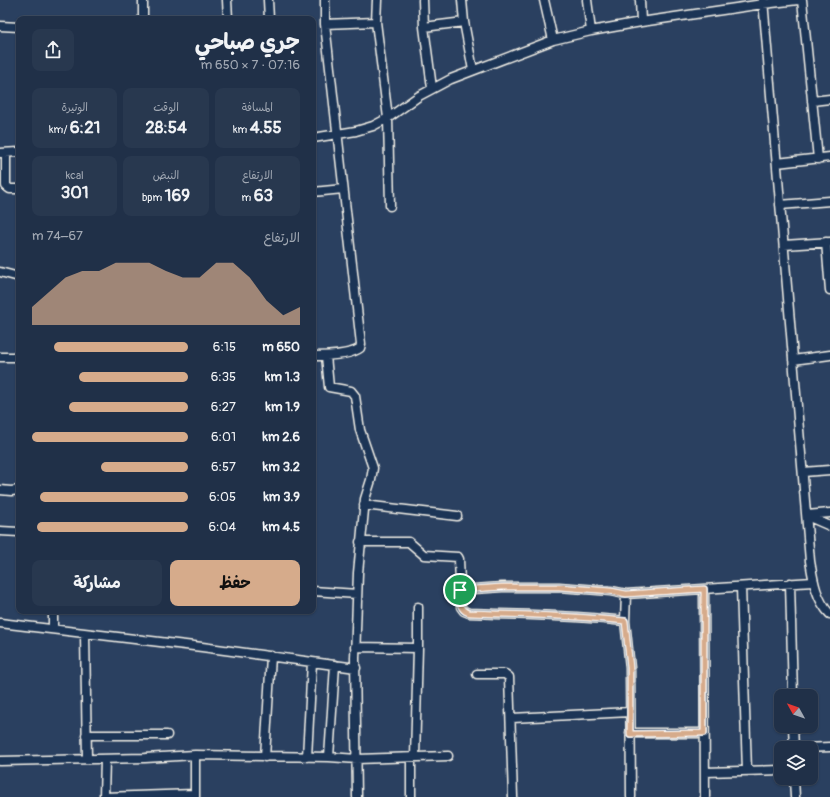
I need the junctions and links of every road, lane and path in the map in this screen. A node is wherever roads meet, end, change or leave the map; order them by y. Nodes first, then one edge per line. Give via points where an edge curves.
1 (143, 0) edge
2 (228, 0) edge
3 (268, 0) edge
4 (325, 0) edge
5 (377, 0) edge
6 (423, 0) edge
7 (462, 0) edge
8 (544, 0) edge
9 (587, 0) edge
10 (640, 0) edge
11 (798, 0) edge
12 (802, 0) edge
13 (763, 2) edge
14 (143, 16) edge
15 (228, 16) edge
16 (269, 16) edge
17 (376, 22) junction
18 (464, 22) junction
19 (641, 22) junction
20 (325, 24) junction
21 (0, 26) edge
22 (16, 27) edge
23 (424, 27) junction
24 (591, 30) junction
25 (553, 40) junction
26 (473, 70) junction
27 (432, 88) junction
28 (830, 99) edge
29 (812, 101) junction
30 (388, 118) junction
31 (337, 135) junction
32 (316, 138) edge
33 (16, 152) edge
34 (3, 153) edge
35 (830, 158) edge
36 (818, 159) junction
37 (777, 163) junction
38 (16, 189) edge
39 (343, 189) junction
40 (316, 192) edge
41 (830, 201) edge
42 (780, 205) junction
43 (390, 206) dead end
44 (828, 242) edge
45 (784, 245) junction
46 (0, 272) edge
47 (16, 276) edge
48 (830, 290) edge
49 (316, 356) edge
50 (326, 356) junction
51 (830, 356) edge
52 (0, 357) edge
53 (16, 358) edge
54 (793, 360) junction
55 (830, 470) edge
56 (803, 472) junction
57 (0, 490) edge
58 (16, 490) edge
59 (364, 505) junction
60 (830, 513) edge
61 (457, 516) dead end
62 (806, 516) junction
63 (830, 526) edge
64 (0, 531) edge
65 (16, 532) edge
66 (360, 542) junction
67 (813, 582) junction
68 (790, 584) junction
69 (741, 586) junction
70 (704, 589) junction
71 (460, 590) junction
72 (316, 591) edge
73 (358, 594) junction
74 (626, 594) junction
75 (418, 607) dead end
76 (53, 614) edge
77 (830, 614) edge
78 (625, 621) junction
79 (0, 623) edge
80 (53, 629) junction
81 (85, 634) junction
82 (355, 647) junction
83 (418, 648) junction
84 (271, 656) junction
85 (312, 662) junction
86 (335, 665) junction
87 (356, 668) junction
88 (477, 674) dead end
89 (793, 689) edge
90 (630, 712) junction
91 (512, 718) junction
92 (704, 733) junction
93 (630, 734) junction
94 (86, 735) junction
95 (167, 735) dead end
96 (818, 747) edge
97 (830, 747) edge
98 (195, 755) junction
99 (448, 756) dead end
100 (265, 757) junction
101 (307, 757) junction
102 (329, 757) junction
103 (413, 758) junction
104 (87, 759) junction
105 (105, 759) junction
106 (356, 759) junction
107 (0, 761) edge
108 (774, 770) edge
109 (747, 771) junction
110 (705, 772) junction
111 (794, 785) edge
112 (195, 795) edge
113 (357, 797) edge
114 (411, 797) edge
115 (513, 797) edge
116 (631, 797) edge
117 (705, 797) edge
118 (795, 797) edge

1 - 14 street
2 - 15 street
3 - 16 street
4 - 20 street
5 - 17 street
6 - 23 street
7 - 18 street
8 - 25 street
9 - 24 street
10 - 19 street
11 - 13 street
12 - 29 street
13 - 19 street
13 - 37 street
17 - 20 street
17 - 30 street
18 - 23 street
18 - 26 street
19 - 24 street
20 - 31 street
21 - 22 street
23 - 27 street
24 - 25 street
25 - 26 street
26 - 27 street
27 - 30 street
28 - 29 street
29 - 36 street
30 - 31 street via 373,126
30 - 43 street
31 - 32 street
31 - 39 street
33 - 34 street
34 - 38 street via 6,186
35 - 36 street
36 - 37 street
37 - 42 street
39 - 40 street
39 - 50 street via 361,344 360,348 354,351
41 - 42 street
42 - 45 street
44 - 45 street
44 - 48 street
45 - 54 street
46 - 47 street
49 - 50 street
50 - 59 street via 329,387 351,391 355,396 360,430 373,468
51 - 54 street
52 - 53 street
54 - 56 street
55 - 56 street
56 - 62 street
57 - 58 street
59 - 61 street
59 - 66 street
60 - 62 street
62 - 63 street
62 - 67 street
64 - 65 street
66 - 71 street via 409,542 424,555 457,556
66 - 73 street
67 - 68 street
67 - 77 street via 822,604
68 - 69 street
68 - 89 street
69 - 70 street
69 - 109 street
70 - 74 street
70 - 92 street
71 - 74 street via 515,586 559,587
71 - 78 street via 460,607 469,613 591,617
72 - 73 street
73 - 82 street
74 - 78 street
75 - 83 street
76 - 80 street
78 - 90 street via 630,668
79 - 80 street
80 - 81 street
81 - 84 street
81 - 94 street
82 - 83 street
82 - 87 street
83 - 103 street
84 - 85 street
84 - 100 street
85 - 86 street
85 - 101 street
86 - 87 street
86 - 102 street
87 - 106 street
88 - 91 street via 505,674 510,677
90 - 91 street
90 - 93 street
91 - 115 street
92 - 93 street
92 - 110 street
93 - 116 street
94 - 95 street
94 - 104 street
96 - 97 street
98 - 100 street
98 - 105 street
98 - 112 street
99 - 103 street
100 - 101 street
101 - 102 street
102 - 106 street
103 - 106 street
103 - 114 street
104 - 105 street
104 - 107 street
105 - 112 street via 104,797
106 - 113 street
108 - 109 street
109 - 110 street
110 - 117 street
111 - 118 street

